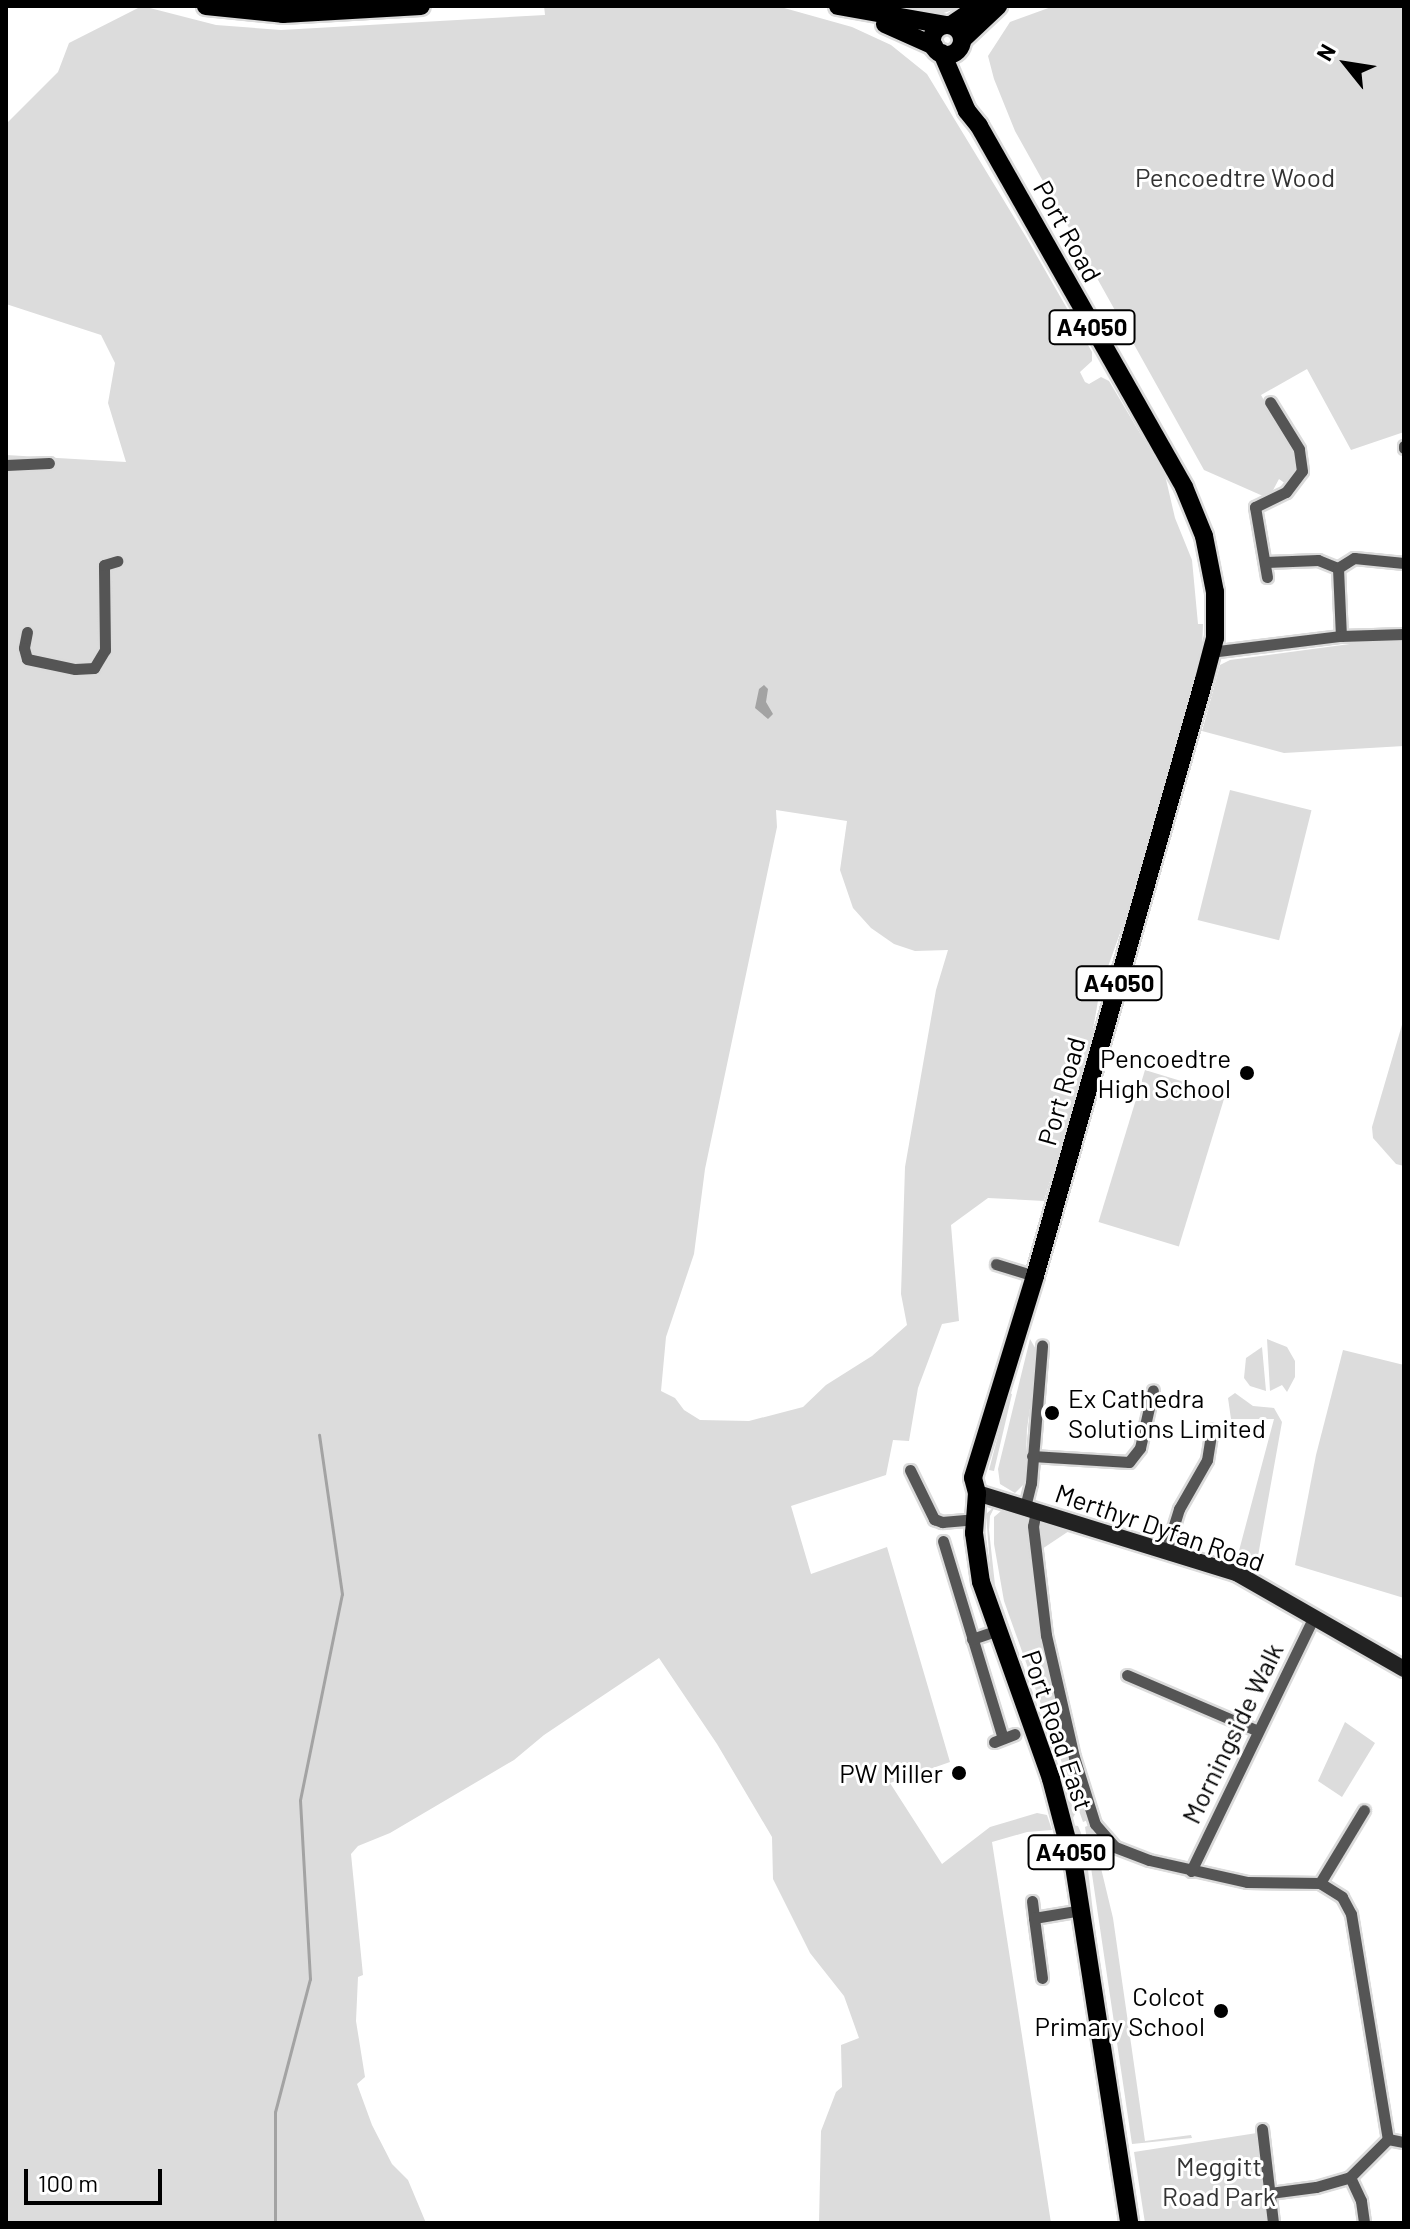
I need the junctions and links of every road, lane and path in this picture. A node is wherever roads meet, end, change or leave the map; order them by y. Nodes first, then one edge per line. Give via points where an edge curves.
1 (206, 6) edge
2 (421, 6) edge
3 (979, 6) edge
4 (998, 6) edge
5 (842, 7) edge
6 (949, 40) junction
7 (1270, 402) dead end
8 (49, 463) dead end
9 (6, 465) edge
10 (117, 561) dead end
11 (1266, 562) junction
12 (1404, 563) edge
13 (1338, 568) junction
14 (1267, 577) dead end
15 (27, 632) dead end
16 (1404, 634) edge
17 (1341, 636) junction
18 (1210, 652) junction
19 (996, 1264) dead end
20 (1035, 1276) junction
21 (1042, 1345) dead end
22 (1153, 1390) dead end
23 (1212, 1429) dead end
24 (1032, 1456) junction
25 (910, 1470) dead end
26 (977, 1493) junction
27 (1030, 1509) junction
28 (974, 1519) junction
29 (943, 1541) dead end
30 (1166, 1551) junction
31 (1314, 1616) junction
32 (995, 1631) junction
33 (972, 1639) junction
34 (1404, 1669) edge
35 (1127, 1675) dead end
36 (1258, 1731) junction
37 (1004, 1738) dead end
38 (1364, 1810) dead end
39 (1191, 1871) junction
40 (1320, 1883) junction
41 (1032, 1901) dead end
42 (1082, 1910) junction
43 (1034, 1918) junction
44 (1044, 1972) dead end
45 (1262, 2129) dead end
46 (1388, 2139) junction
47 (1404, 2142) edge
48 (1350, 2177) junction
49 (1270, 2193) junction
50 (1129, 2223) edge
51 (1273, 2223) edge
52 (1364, 2223) edge

1 - 2 main road via 283,14
3 - 6 main road
4 - 6 main road
5 - 6 main road
6 - 18 main road, Port Road / A4050 via 979,126 1178,475 1200,531
7 - 11 street via 1299,449 1302,471 1286,492 1255,507
8 - 9 street
10 - 15 street via 104,565 105,650 94,668 27,659
11 - 13 street via 1318,560
11 - 14 street
12 - 13 street via 1354,558
13 - 17 street
16 - 17 street
17 - 18 street
18 - 20 main road, Port Road / A4050
19 - 20 street
20 - 26 main road, Port Road / A4050
21 - 24 street, Port Road East
22 - 24 street via 1140,1448 1129,1462
23 - 30 street via 1207,1460 1179,1509
24 - 27 street, Port Road East
25 - 28 street via 934,1519
26 - 27 street, Merthyr Dyfan Road
26 - 28 main road, Port Road East / A4050
27 - 30 street, Merthyr Dyfan Road
27 - 39 street, Port Road East via 1043,1617 1091,1816 1115,1847
28 - 32 main road, Port Road East / A4050 via 979,1571
29 - 33 street
30 - 31 street, Merthyr Dyfan Road via 1249,1579
31 - 34 street, Merthyr Dyfan Road
31 - 36 street, Morningside Walk
32 - 33 street
32 - 42 main road, Port Road East / A4050 via 1054,1788
33 - 37 street
35 - 36 street
36 - 39 street, Morningside Walk
38 - 40 street
39 - 40 street via 1247,1882
40 - 46 street via 1342,1897 1351,1914
41 - 43 street
42 - 43 street
42 - 50 main road, Port Road East / A4050
43 - 44 street
45 - 49 street
46 - 47 street
46 - 48 street
48 - 49 street
48 - 52 street
49 - 51 street

